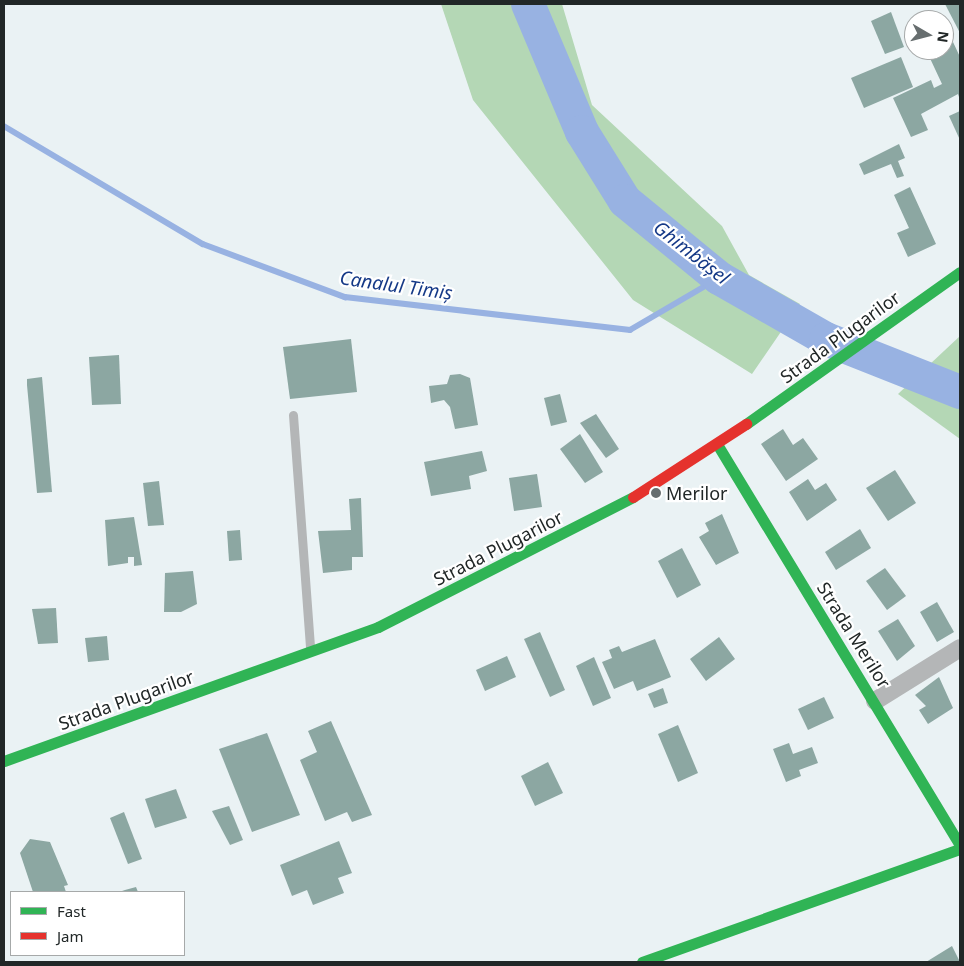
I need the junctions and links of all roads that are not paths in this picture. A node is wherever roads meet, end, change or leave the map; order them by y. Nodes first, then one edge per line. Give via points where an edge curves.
1 (960, 272) edge
2 (293, 415) dead end
3 (717, 444) junction
4 (960, 648) edge
5 (310, 653) junction
6 (875, 701) junction
7 (4, 761) edge
8 (960, 847) edge
9 (642, 962) edge

1 - 3 street, Strada Plugarilor
2 - 5 lane
3 - 5 street, Strada Plugarilor via 636,496 542,546 378,627
3 - 6 street, Strada Merilor
4 - 6 street
5 - 7 street, Strada Plugarilor
6 - 8 street, Strada Merilor
8 - 9 street

